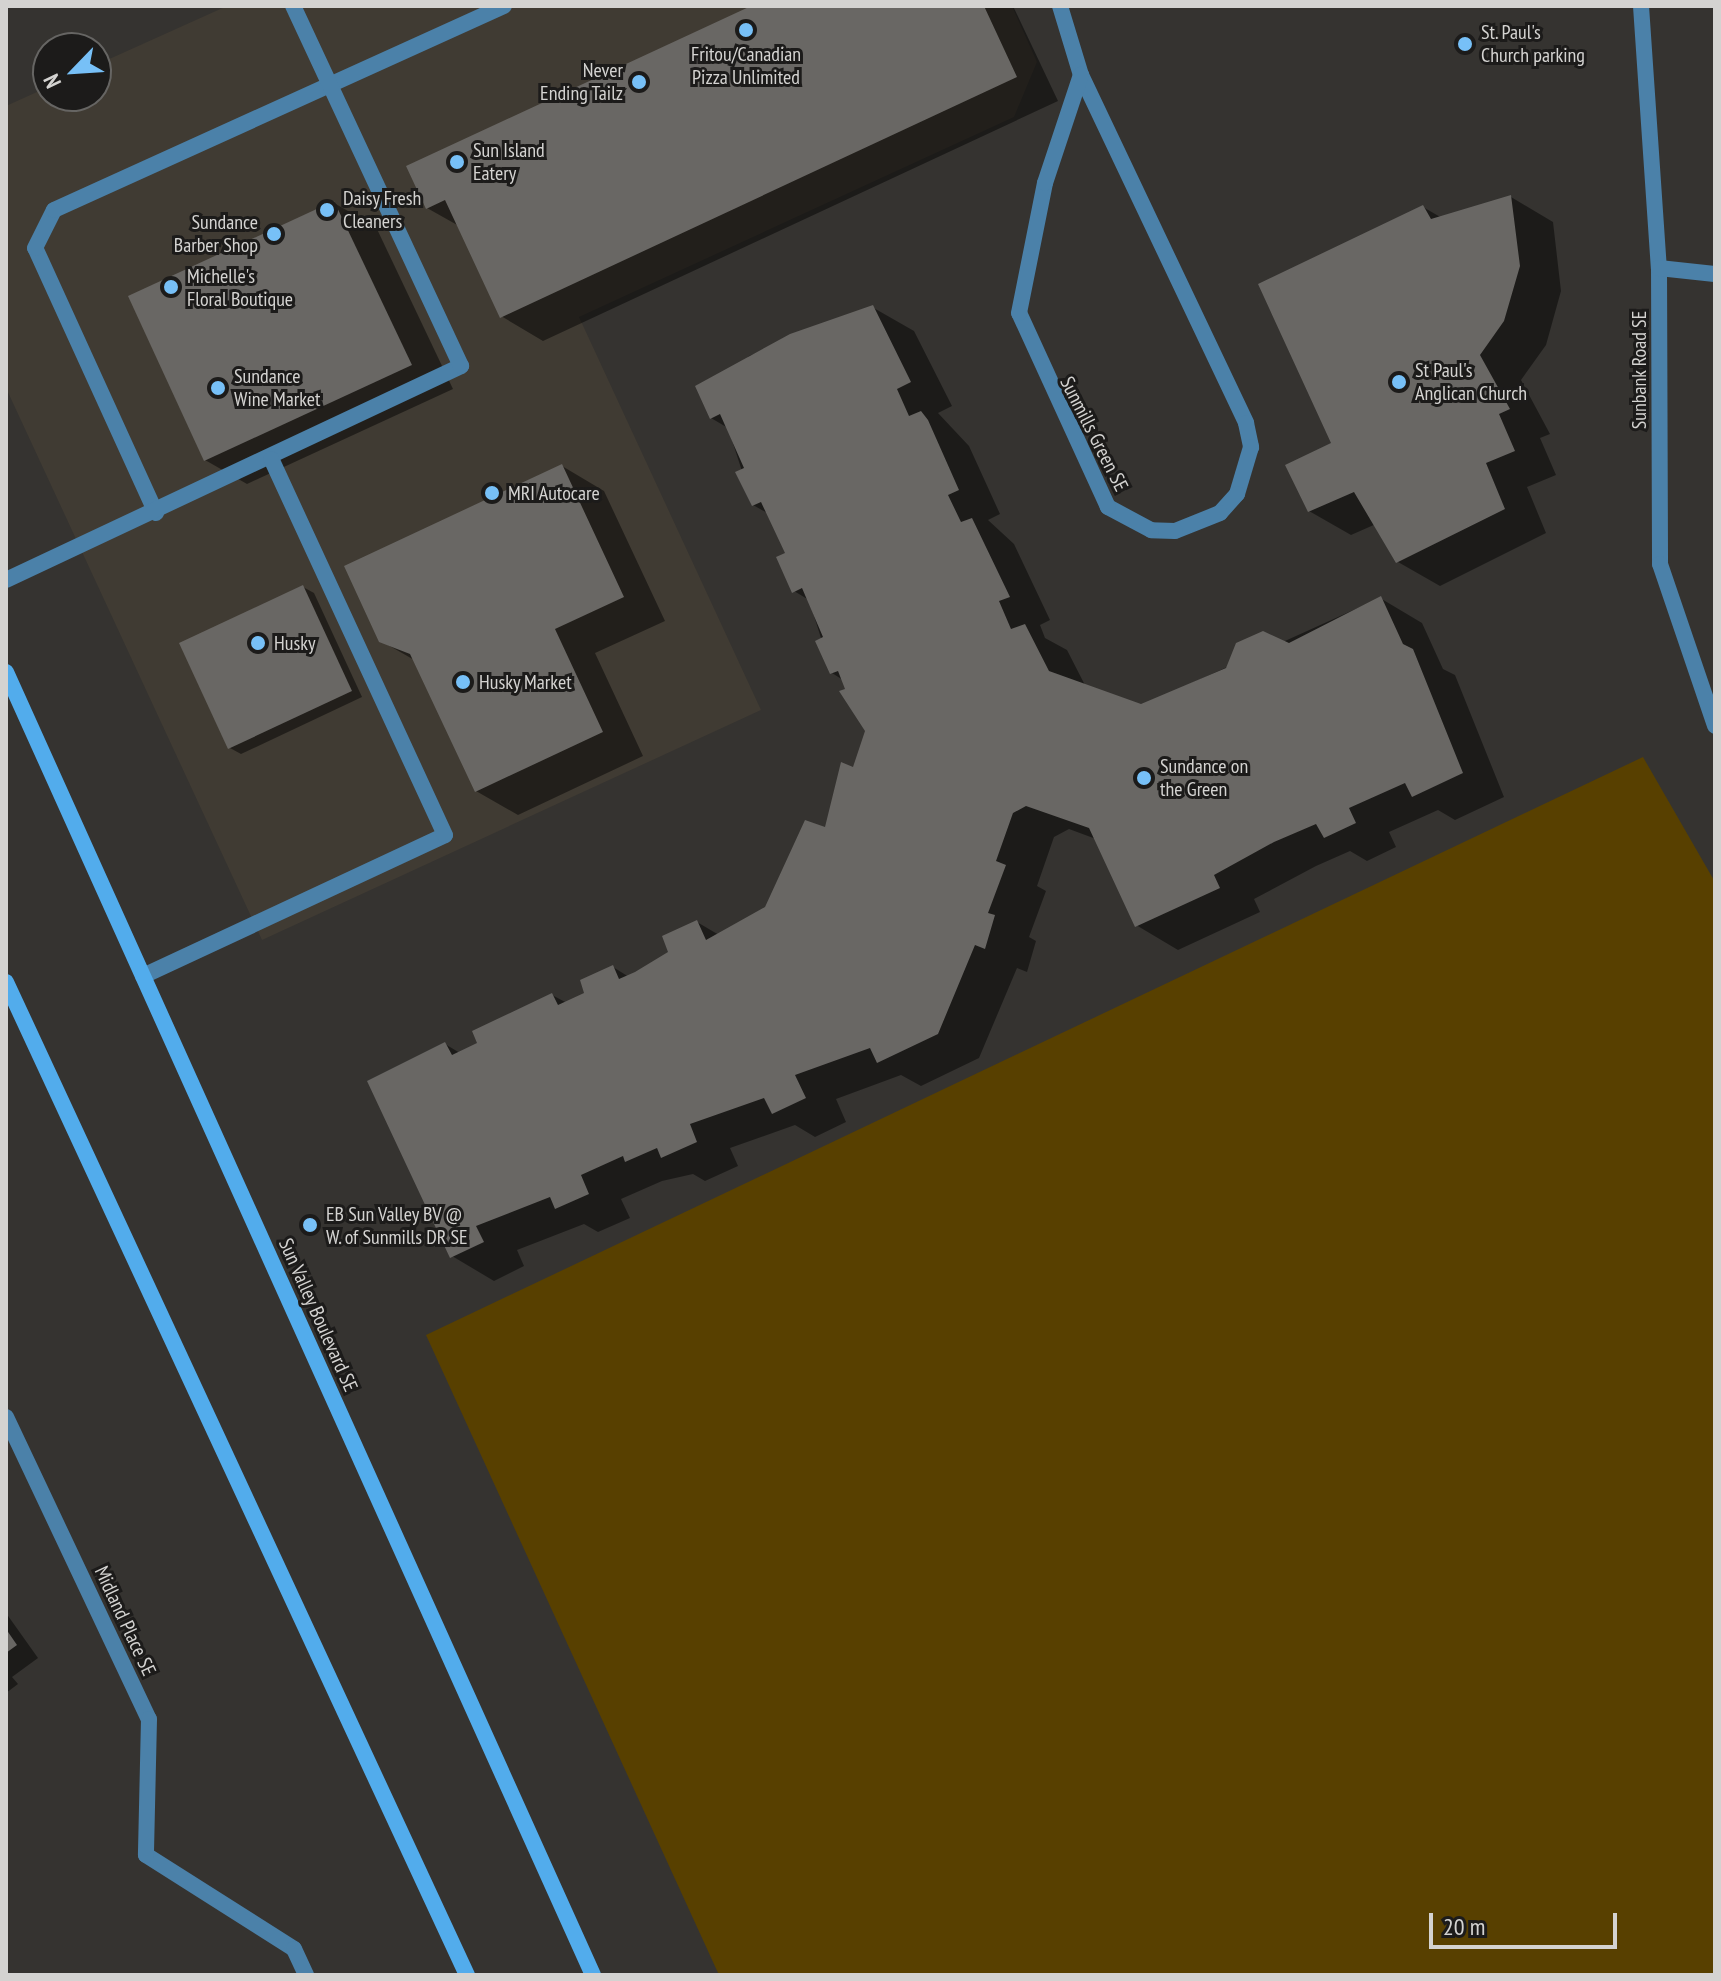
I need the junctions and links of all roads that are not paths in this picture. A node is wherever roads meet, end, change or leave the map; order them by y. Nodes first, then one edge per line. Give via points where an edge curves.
1 (293, 6) edge
2 (504, 6) edge
3 (1060, 6) edge
4 (1641, 6) edge
5 (1081, 75) junction
6 (330, 83) junction
7 (1659, 268) junction
8 (1715, 274) edge
9 (271, 459) junction
10 (156, 513) junction
11 (6, 580) edge
12 (6, 672) edge
13 (1715, 726) edge
14 (143, 976) junction
15 (6, 982) edge
16 (6, 1417) edge
17 (306, 1975) edge
18 (467, 1975) edge
19 (593, 1975) edge

1 - 6 street
2 - 6 street
3 - 5 street, Sunmills Green SE
4 - 7 street, Sunbank Road SE
5 - 5 street, Sunmills Green SE via 1246,423 1251,447 1237,494 1220,513 1175,531 1151,530 1108,507 1019,313 1045,183
6 - 9 street via 461,366
6 - 10 street via 54,210 35,248
7 - 8 street
7 - 13 street, Sunbank Road SE via 1660,564
9 - 10 street
9 - 14 street via 445,835
10 - 11 street
12 - 14 main road, Sun Valley Boulevard SE
14 - 19 main road, Sun Valley Boulevard SE
15 - 18 main road
16 - 17 street, Midland Place SE via 149,1719 146,1855 294,1949

